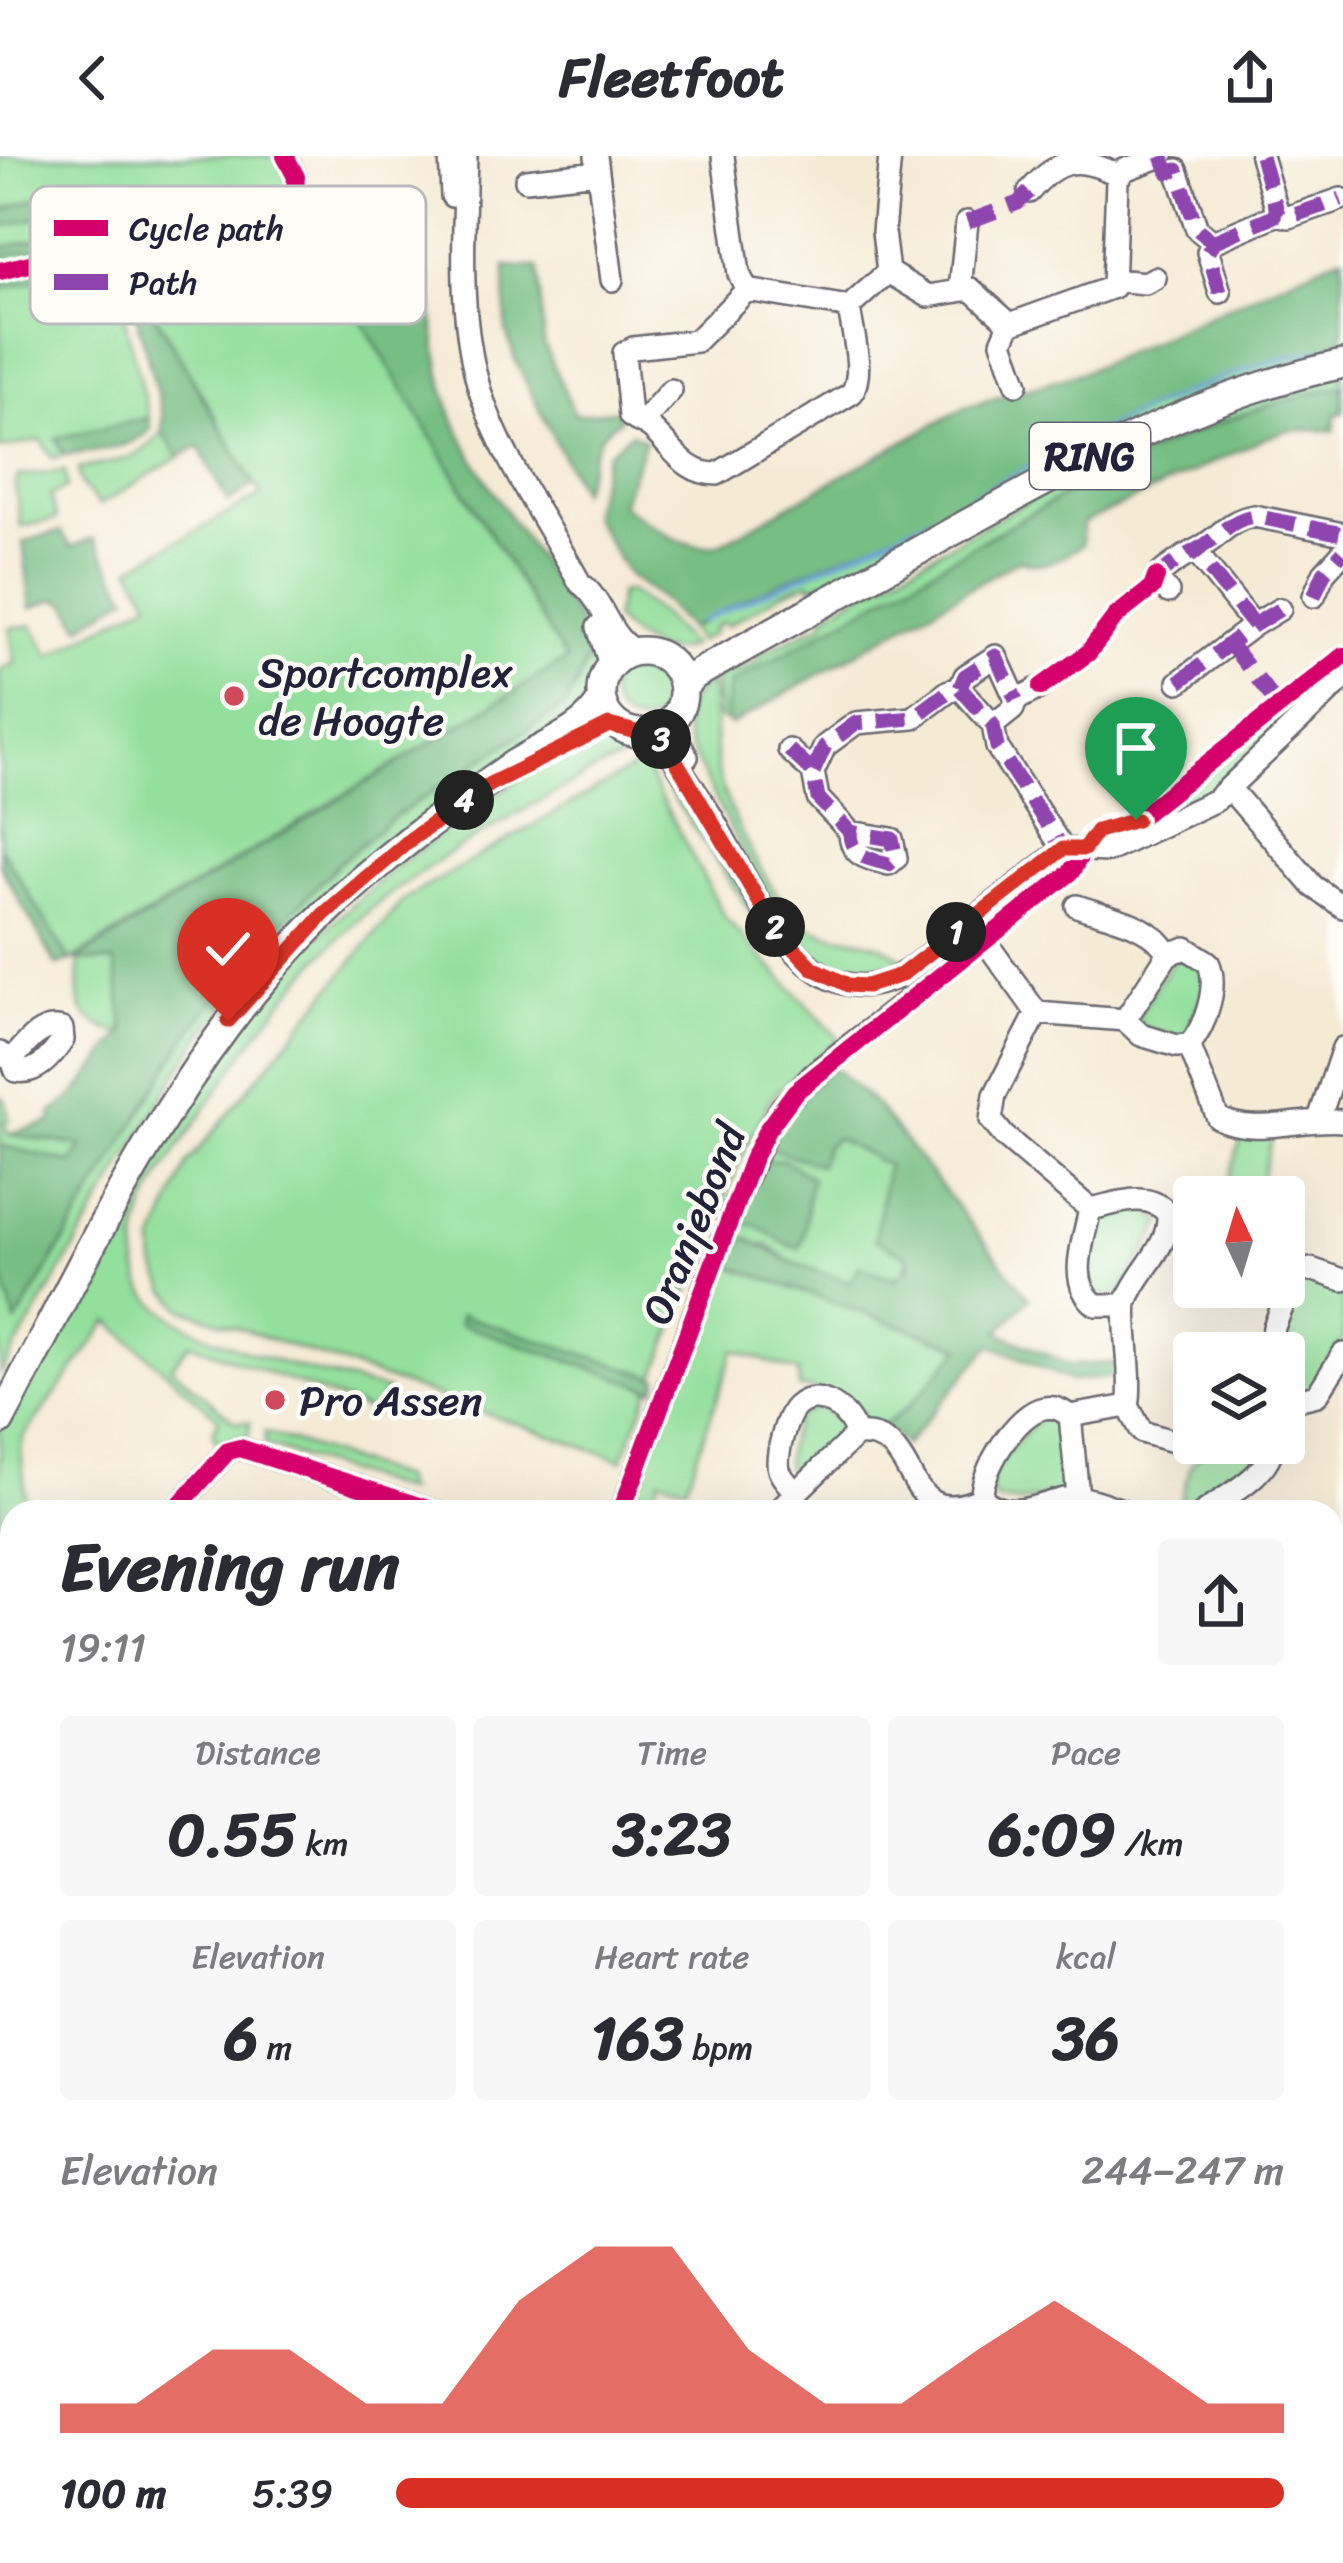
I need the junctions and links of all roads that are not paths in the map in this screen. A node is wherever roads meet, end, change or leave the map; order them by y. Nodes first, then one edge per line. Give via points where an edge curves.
1 (286, 156) edge
2 (450, 156) edge
3 (466, 156) edge
4 (723, 156) edge
5 (890, 156) edge
6 (1262, 156) edge
7 (1170, 163) edge
8 (597, 164) edge
9 (1120, 176) junction
10 (296, 177) dead end
11 (526, 180) dead end
12 (1029, 191) dead end
13 (1341, 200) edge
14 (1278, 214) junction
15 (967, 222) dead end
16 (1213, 242) junction
17 (462, 255) junction
18 (888, 272) junction
19 (1155, 278) dead end
20 (612, 280) dead end
21 (1115, 280) junction
22 (747, 290) junction
23 (960, 290) junction
24 (1220, 292) dead end
25 (849, 307) junction
26 (1010, 324) junction
27 (1343, 364) edge
28 (1017, 384) dead end
29 (671, 390) dead end
30 (643, 422) junction
31 (1343, 534) edge
32 (1195, 551) junction
33 (1343, 553) edge
34 (580, 583) junction
35 (1168, 592) dead end
36 (1314, 596) dead end
37 (1280, 609) dead end
38 (1254, 625) junction
39 (635, 651) junction
40 (610, 665) junction
41 (677, 674) junction
42 (1343, 679) edge
43 (1179, 682) dead end
44 (1041, 687) dead end
45 (960, 688) junction
46 (1016, 700) junction
47 (609, 713) junction
48 (663, 725) junction
49 (993, 725) junction
50 (789, 749) dead end
51 (813, 772) junction
52 (1230, 789) junction
53 (850, 832) dead end
54 (1063, 849) junction
55 (1077, 906) dead end
56 (1343, 907) edge
57 (971, 920) junction
58 (985, 940) junction
59 (1168, 954) junction
60 (921, 975) junction
61 (1037, 1012) junction
62 (1125, 1020) junction
63 (1189, 1045) junction
64 (1343, 1048) edge
65 (1319, 1119) junction
66 (1343, 1121) edge
67 (1090, 1210) junction
68 (1343, 1280) edge
69 (57, 1304) junction
70 (1124, 1305) junction
71 (1273, 1332) edge
72 (1343, 1354) edge
73 (0, 1385) edge
74 (1305, 1398) edge
75 (1128, 1406) junction
76 (1070, 1416) junction
77 (0, 1421) edge
78 (856, 1435) junction
79 (1173, 1441) edge
80 (1266, 1464) edge
81 (797, 1494) junction
82 (1078, 1496) junction
83 (982, 1498) junction
84 (184, 1500) edge
85 (400, 1500) edge
86 (625, 1500) edge
87 (790, 1500) edge
88 (931, 1500) edge
89 (976, 1500) edge
90 (985, 1500) edge
91 (1061, 1500) edge
92 (1090, 1500) edge
93 (1220, 1500) edge

1 - 10 street
2 - 17 street
3 - 17 street
4 - 22 street
5 - 18 street
6 - 14 street
7 - 9 street via 1136,164
7 - 16 street via 1197,230
8 - 11 street
8 - 20 street
9 - 12 street via 1072,160
9 - 21 street
13 - 14 street
14 - 16 street
15 - 23 street
16 - 24 street via 1208,252
17 - 34 street via 483,399
18 - 23 street via 928,296
18 - 25 street
19 - 21 street
21 - 26 street via 1106,291
22 - 25 street
22 - 30 street via 696,340 624,353 628,409
23 - 26 street via 982,297
25 - 30 street via 852,393 717,474 686,466
26 - 28 street via 1002,342
27 - 41 main road, RING via 1253,387 1145,429 695,675
29 - 30 street
31 - 32 street via 1254,516 1227,524
32 - 35 street via 1156,577
32 - 38 street
33 - 36 street
34 - 39 street
34 - 40 street
37 - 38 street
38 - 43 street
39 - 40 main road
39 - 41 main road via 658,653
40 - 47 main road via 602,682
41 - 48 main road via 682,701
42 - 52 street
44 - 46 street
45 - 46 street via 997,656
45 - 49 street
45 - 51 street via 913,718 856,723 825,746
46 - 49 street
47 - 48 main road via 627,730
47 - 69 main road via 595,729 490,784 364,877 285,953 157,1126
48 - 60 street via 665,742 774,927 813,968 867,986
49 - 54 street via 997,747
50 - 51 street
51 - 53 street via 818,798
52 - 54 street via 1108,851
52 - 56 street via 1313,886
54 - 57 street
55 - 59 street via 1146,930
57 - 58 street
57 - 60 street
58 - 60 street, Oranjebond
58 - 61 street
59 - 62 street
59 - 63 street via 1194,951 1213,973
60 - 86 street, Oranjebond via 854,1029 767,1130
61 - 62 street
61 - 67 street via 995,1095 991,1120
62 - 63 street via 1141,1035
63 - 65 street via 1218,1118 1249,1128
64 - 65 street
65 - 66 street
67 - 70 street via 1080,1286 1096,1305
67 - 70 street via 1146,1199 1168,1214 1166,1237
68 - 71 street via 1311,1269 1296,1273
69 - 73 main road
69 - 77 main road
70 - 75 street
72 - 74 street via 1317,1395
75 - 76 street
75 - 79 street via 1142,1432
76 - 82 street
76 - 83 street via 1051,1407 1033,1411 989,1462
78 - 81 street
78 - 81 street via 830,1404 813,1401 792,1411 778,1465
78 - 88 street via 890,1442
80 - 93 street
81 - 87 street
82 - 91 street
82 - 92 street
83 - 89 street
83 - 90 street
84 - 85 street via 240,1448

